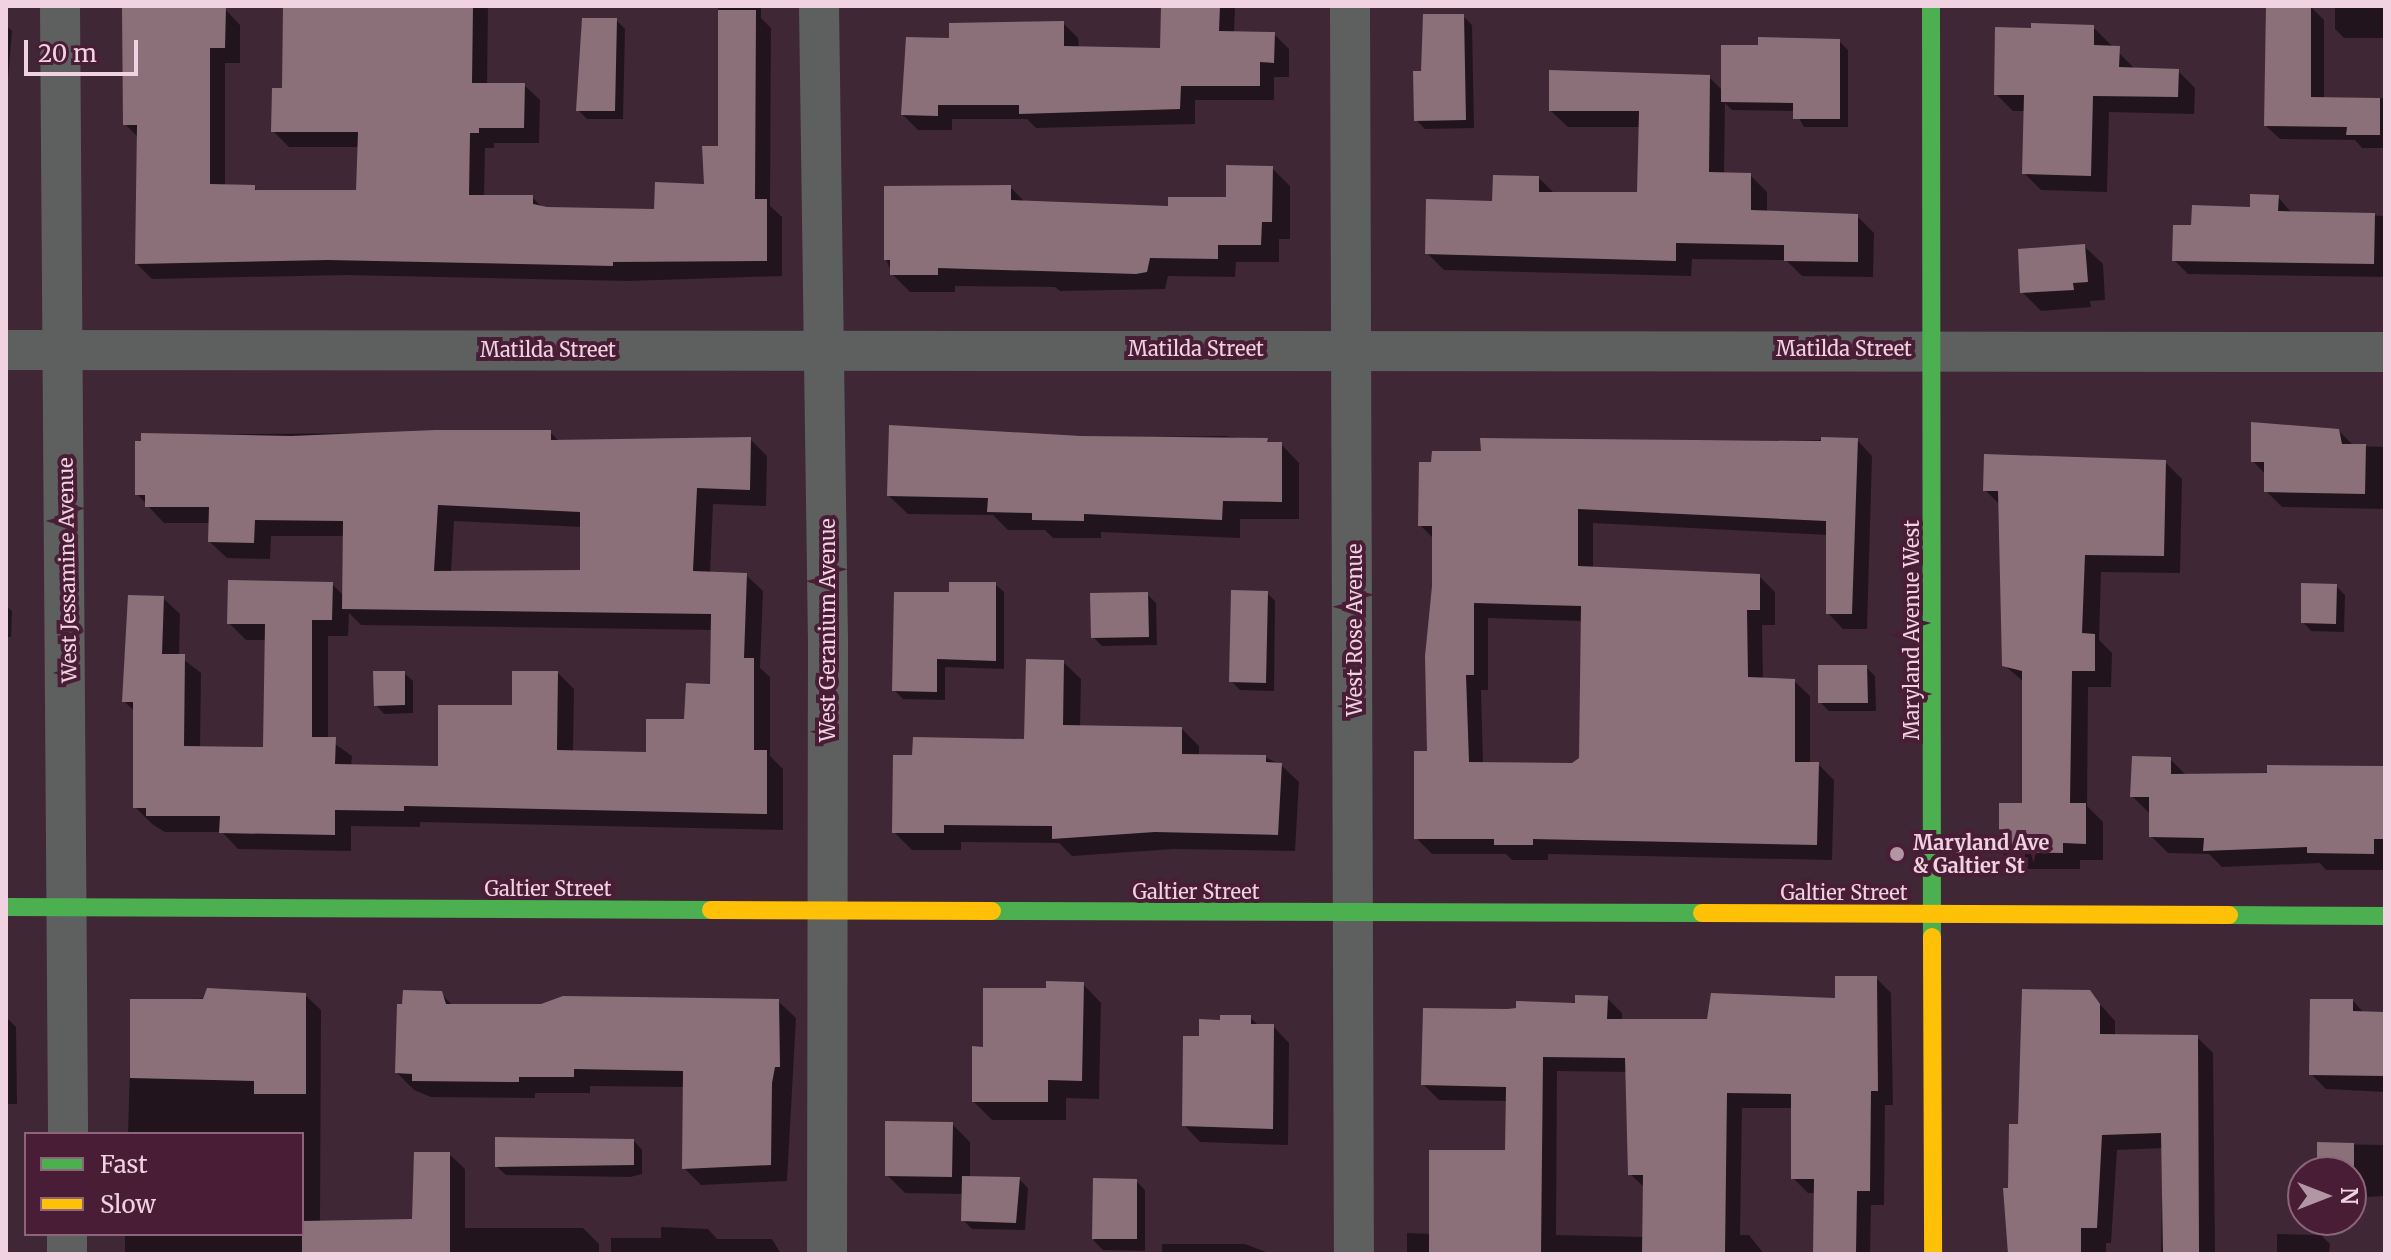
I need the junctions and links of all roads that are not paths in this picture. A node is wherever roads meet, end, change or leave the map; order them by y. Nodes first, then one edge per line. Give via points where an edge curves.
1 (60, 6) edge
2 (819, 6) edge
3 (1350, 6) edge
4 (1931, 6) edge
5 (1353, 348) junction
6 (1932, 348) junction
7 (824, 349) junction
8 (6, 350) edge
9 (63, 350) junction
10 (2385, 352) edge
11 (6, 907) edge
12 (69, 907) junction
13 (828, 911) junction
14 (1354, 913) junction
15 (1935, 914) junction
16 (2385, 916) edge
17 (68, 1132) edge
18 (827, 1254) edge
19 (1354, 1254) edge
20 (1933, 1254) edge

1 - 9 street, West Jessamine Avenue
2 - 7 street, West Geranium Avenue
3 - 5 street, West Rose Avenue
4 - 6 street, Maryland Avenue West
5 - 6 street, Matilda Street
5 - 7 street, Matilda Street
5 - 14 street, West Rose Avenue
6 - 10 street, Matilda Street
6 - 15 street, Maryland Avenue West
7 - 9 street, Matilda Street
7 - 13 street, West Geranium Avenue
8 - 9 street, Matilda Street
9 - 12 street, West Jessamine Avenue
11 - 12 street, Galtier Street
12 - 13 street, Galtier Street
12 - 17 street, West Jessamine Avenue
13 - 14 street, Galtier Street
13 - 18 street, West Geranium Avenue
14 - 15 street, Galtier Street
14 - 19 street, West Rose Avenue
15 - 16 street, Galtier Street
15 - 20 street, Maryland Avenue West

